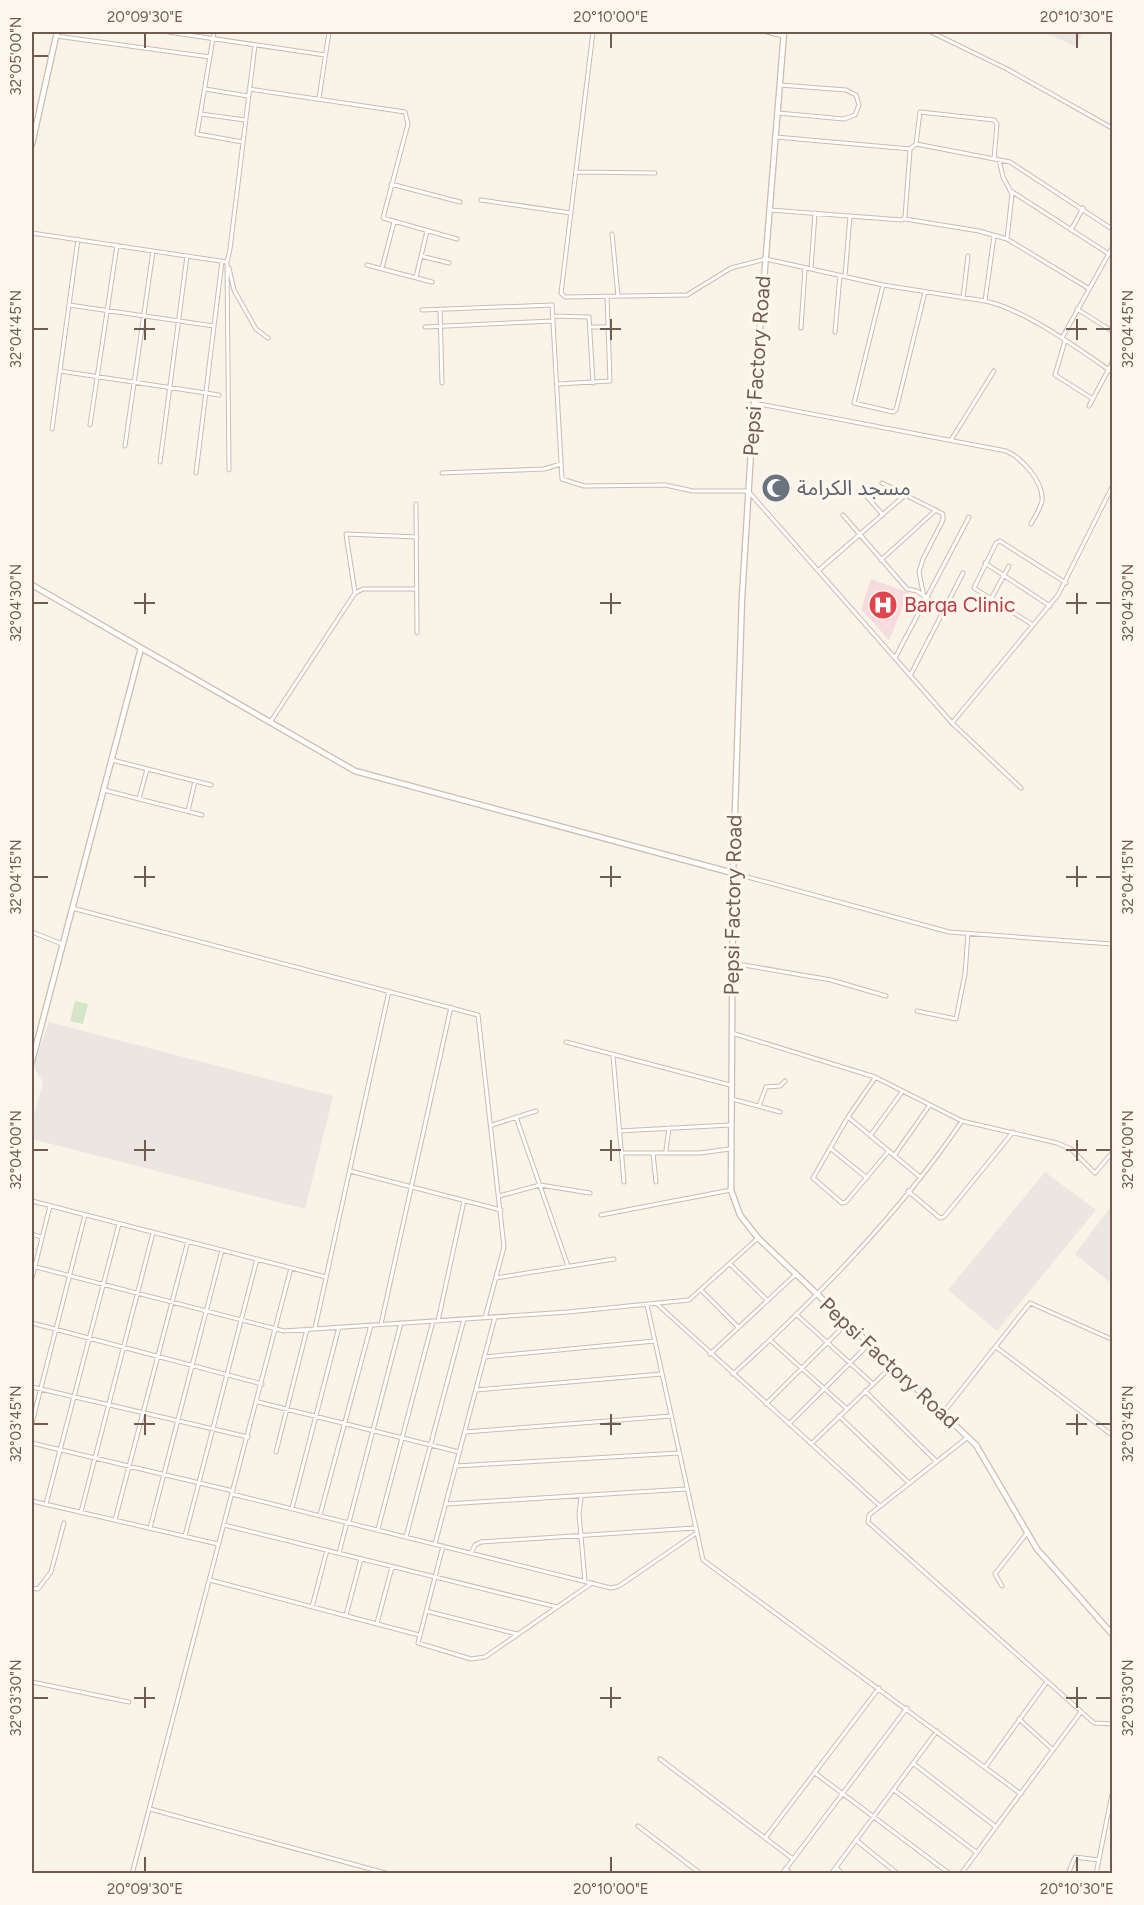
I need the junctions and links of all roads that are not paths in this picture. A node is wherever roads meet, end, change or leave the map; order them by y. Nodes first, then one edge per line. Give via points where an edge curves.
1 (86, 32) edge
2 (168, 32) edge
3 (214, 32) edge
4 (329, 32) edge
5 (593, 32) edge
6 (767, 32) edge
7 (932, 32) edge
8 (56, 34) edge
9 (784, 34) edge
10 (213, 38) junction
11 (86, 39) junction
12 (255, 45) junction
13 (325, 55) junction
14 (210, 57) junction
15 (780, 85) junction
16 (205, 89) junction
17 (249, 89) junction
18 (248, 96) junction
19 (319, 98) junction
20 (778, 113) junction
21 (201, 114) junction
22 (245, 120) junction
23 (1113, 128) edge
24 (776, 137) junction
25 (243, 142) junction
26 (32, 144) edge
27 (916, 144) junction
28 (910, 149) junction
29 (997, 159) junction
30 (576, 172) junction
31 (655, 173) dead end
32 (391, 184) junction
33 (1011, 191) junction
34 (481, 200) dead end
35 (460, 202) dead end
36 (1083, 208) junction
37 (770, 210) junction
38 (572, 213) junction
39 (815, 213) junction
40 (850, 216) junction
41 (904, 219) junction
42 (394, 222) junction
43 (1113, 229) edge
44 (1071, 230) junction
45 (427, 231) junction
46 (32, 233) edge
47 (612, 234) dead end
48 (994, 236) junction
49 (78, 239) junction
50 (457, 239) dead end
51 (1007, 239) junction
52 (117, 244) junction
53 (1113, 248) edge
54 (153, 251) junction
55 (1109, 254) junction
56 (188, 256) junction
57 (421, 256) junction
58 (968, 256) dead end
59 (766, 259) junction
60 (222, 261) junction
61 (227, 262) junction
62 (449, 263) dead end
63 (367, 265) dead end
64 (226, 267) junction
65 (382, 268) junction
66 (805, 268) junction
67 (811, 269) junction
68 (842, 276) junction
69 (416, 277) junction
70 (432, 282) dead end
71 (883, 285) junction
72 (233, 287) junction
73 (226, 288) junction
74 (1088, 288) junction
75 (925, 292) junction
76 (618, 296) junction
77 (607, 297) junction
78 (963, 298) junction
79 (985, 301) junction
80 (69, 305) junction
81 (440, 309) junction
82 (1077, 309) junction
83 (422, 310) dead end
84 (107, 311) junction
85 (142, 316) junction
86 (554, 319) junction
87 (180, 321) junction
88 (214, 326) junction
89 (441, 326) junction
90 (425, 327) dead end
91 (591, 327) junction
92 (608, 327) junction
93 (801, 328) dead end
94 (1113, 331) edge
95 (835, 332) dead end
96 (268, 338) dead end
97 (1063, 339) junction
98 (1113, 363) edge
99 (60, 371) junction
100 (994, 371) dead end
101 (1111, 371) edge
102 (98, 377) junction
103 (134, 383) junction
104 (442, 383) dead end
105 (593, 383) junction
106 (558, 384) junction
107 (170, 388) junction
108 (205, 393) junction
109 (219, 395) dead end
110 (1093, 399) junction
111 (754, 403) junction
112 (1089, 406) dead end
113 (90, 425) dead end
114 (52, 429) dead end
115 (951, 440) junction
116 (125, 446) dead end
117 (160, 462) dead end
118 (561, 465) junction
119 (229, 470) dead end
120 (196, 473) dead end
121 (442, 473) dead end
122 (882, 483) dead end
123 (1112, 487) edge
124 (748, 491) junction
125 (862, 491) dead end
126 (905, 495) junction
127 (416, 504) dead end
128 (936, 510) junction
129 (843, 515) dead end
130 (883, 515) junction
131 (969, 517) dead end
132 (1031, 524) dead end
133 (860, 535) junction
134 (417, 537) junction
135 (881, 560) junction
136 (985, 563) junction
137 (1010, 566) dead end
138 (819, 570) junction
139 (963, 573) dead end
140 (1004, 576) junction
141 (1066, 583) junction
142 (32, 585) edge
143 (416, 589) junction
144 (355, 593) junction
145 (925, 598) junction
146 (991, 599) junction
147 (1050, 606) junction
148 (945, 610) junction
149 (1033, 625) junction
150 (417, 633) dead end
151 (141, 648) junction
152 (895, 658) junction
153 (910, 676) junction
154 (270, 723) junction
155 (952, 723) junction
156 (112, 760) junction
157 (147, 769) junction
158 (195, 781) junction
159 (211, 785) dead end
160 (1021, 788) dead end
161 (104, 790) junction
162 (139, 799) junction
163 (188, 811) junction
164 (202, 815) dead end
165 (733, 873) junction
166 (72, 908) junction
167 (32, 932) edge
168 (968, 934) junction
169 (62, 944) junction
170 (1113, 944) edge
171 (732, 963) junction
172 (389, 991) junction
173 (886, 996) dead end
174 (451, 1007) junction
175 (917, 1011) dead end
176 (730, 1032) junction
177 (566, 1042) dead end
178 (613, 1056) junction
179 (32, 1061) edge
180 (875, 1077) junction
181 (785, 1081) dead end
182 (730, 1085) junction
183 (902, 1092) junction
184 (730, 1099) junction
185 (929, 1105) junction
186 (759, 1106) junction
187 (536, 1111) dead end
188 (780, 1112) dead end
189 (516, 1117) junction
190 (848, 1117) junction
191 (962, 1120) junction
192 (492, 1125) junction
193 (730, 1125) junction
194 (669, 1128) junction
195 (619, 1131) junction
196 (1013, 1132) junction
197 (870, 1136) junction
198 (830, 1148) junction
199 (730, 1149) junction
200 (666, 1151) junction
201 (888, 1152) junction
202 (622, 1153) junction
203 (652, 1153) junction
204 (1113, 1153) edge
205 (894, 1156) junction
206 (350, 1171) junction
207 (920, 1177) junction
208 (867, 1178) junction
209 (624, 1182) dead end
210 (656, 1182) dead end
211 (540, 1185) junction
212 (411, 1187) junction
213 (731, 1190) junction
214 (908, 1191) junction
215 (590, 1193) dead end
216 (499, 1196) junction
217 (32, 1201) edge
218 (464, 1201) junction
219 (50, 1206) junction
220 (501, 1210) junction
221 (85, 1215) junction
222 (601, 1215) dead end
223 (119, 1224) junction
224 (153, 1233) junction
225 (32, 1234) edge
226 (42, 1237) junction
227 (758, 1238) junction
228 (188, 1241) junction
229 (222, 1250) junction
230 (257, 1259) junction
231 (614, 1259) dead end
232 (729, 1263) junction
233 (33, 1266) edge
234 (568, 1266) junction
235 (291, 1268) junction
236 (796, 1274) junction
237 (69, 1276) junction
238 (326, 1277) junction
239 (32, 1278) edge
240 (496, 1278) junction
241 (104, 1285) junction
242 (701, 1290) junction
243 (138, 1294) junction
244 (816, 1294) junction
245 (767, 1300) junction
246 (172, 1303) junction
247 (657, 1304) junction
248 (647, 1305) junction
249 (206, 1311) junction
250 (797, 1315) junction
251 (485, 1317) junction
252 (495, 1317) junction
253 (464, 1319) junction
254 (241, 1320) junction
255 (433, 1321) junction
256 (438, 1321) junction
257 (32, 1323) edge
258 (401, 1323) junction
259 (847, 1323) junction
260 (381, 1324) junction
261 (371, 1325) junction
262 (339, 1327) junction
263 (738, 1327) junction
264 (315, 1328) junction
265 (275, 1329) junction
266 (307, 1329) junction
267 (56, 1330) junction
268 (1109, 1338) dead end
269 (89, 1339) junction
270 (770, 1340) junction
271 (655, 1341) junction
272 (827, 1344) junction
273 (869, 1344) junction
274 (996, 1347) junction
275 (125, 1348) junction
276 (710, 1354) junction
277 (159, 1356) junction
278 (484, 1357) junction
279 (850, 1364) junction
280 (192, 1365) junction
281 (892, 1366) junction
282 (802, 1369) junction
283 (227, 1374) junction
284 (662, 1374) junction
285 (733, 1374) junction
286 (262, 1384) junction
287 (873, 1384) junction
288 (32, 1387) edge
289 (824, 1388) junction
290 (40, 1389) junction
291 (476, 1390) junction
292 (865, 1391) junction
293 (74, 1397) junction
294 (258, 1402) junction
295 (766, 1404) junction
296 (109, 1405) junction
297 (846, 1408) junction
298 (287, 1410) junction
299 (144, 1413) junction
300 (943, 1413) junction
301 (671, 1416) junction
302 (839, 1416) junction
303 (316, 1417) junction
304 (178, 1420) junction
305 (32, 1423) edge
306 (344, 1424) junction
307 (789, 1424) junction
308 (213, 1429) junction
309 (373, 1431) junction
310 (465, 1432) junction
311 (1113, 1435) edge
312 (248, 1437) junction
313 (968, 1437) junction
314 (401, 1439) junction
315 (32, 1443) edge
316 (811, 1444) junction
317 (430, 1445) junction
318 (60, 1450) junction
319 (276, 1452) dead end
320 (459, 1452) junction
321 (679, 1453) junction
322 (95, 1458) junction
323 (936, 1461) junction
324 (130, 1466) junction
325 (456, 1466) junction
326 (164, 1474) junction
327 (199, 1483) junction
328 (909, 1483) junction
329 (686, 1489) junction
330 (233, 1493) junction
331 (581, 1497) junction
332 (32, 1501) edge
333 (46, 1504) junction
334 (446, 1504) junction
335 (881, 1506) junction
336 (292, 1509) junction
337 (81, 1512) junction
338 (320, 1515) junction
339 (116, 1520) junction
340 (348, 1522) junction
341 (64, 1523) dead end
342 (224, 1525) junction
343 (150, 1528) junction
344 (694, 1528) junction
345 (378, 1529) junction
346 (1027, 1533) junction
347 (696, 1534) junction
348 (581, 1535) junction
349 (185, 1536) junction
350 (406, 1537) junction
351 (218, 1544) junction
352 (435, 1544) junction
353 (443, 1546) junction
354 (327, 1550) junction
355 (339, 1553) junction
356 (471, 1553) junction
357 (361, 1559) junction
358 (392, 1567) junction
359 (435, 1578) junction
360 (210, 1580) junction
361 (585, 1582) junction
362 (592, 1583) junction
363 (1002, 1586) dead end
364 (32, 1588) edge
365 (312, 1607) junction
366 (557, 1607) junction
367 (426, 1611) junction
368 (346, 1615) junction
369 (377, 1623) junction
370 (518, 1634) junction
371 (1113, 1634) edge
372 (419, 1635) junction
373 (32, 1682) edge
374 (1046, 1683) junction
375 (879, 1688) junction
376 (129, 1702) dead end
377 (906, 1708) junction
378 (1081, 1712) junction
379 (1019, 1719) junction
380 (1113, 1725) edge
381 (938, 1730) junction
382 (1053, 1750) junction
383 (660, 1760) dead end
384 (914, 1764) junction
385 (986, 1766) junction
386 (815, 1773) junction
387 (894, 1790) junction
388 (843, 1793) junction
389 (1022, 1794) junction
390 (1113, 1794) edge
391 (150, 1809) junction
392 (874, 1816) junction
393 (638, 1826) dead end
394 (996, 1827) junction
395 (765, 1838) junction
396 (857, 1841) junction
397 (977, 1853) junction
398 (793, 1859) junction
399 (1099, 1860) junction
400 (836, 1868) junction
401 (785, 1869) junction
402 (132, 1874) edge
403 (389, 1874) edge
404 (701, 1874) edge
405 (782, 1874) edge
406 (791, 1874) edge
407 (831, 1874) edge
408 (843, 1874) edge
409 (898, 1874) edge
410 (950, 1874) edge
411 (961, 1874) edge
412 (1068, 1874) edge
413 (1096, 1874) edge

1 - 11 street
2 - 10 street
3 - 10 street
4 - 13 street
5 - 30 street
6 - 9 street
7 - 23 street
8 - 11 street
8 - 26 main road
9 - 15 main road, Pepsi Factory Road
10 - 12 street
10 - 14 street
11 - 14 street
12 - 13 street
12 - 17 street
13 - 19 street
14 - 16 street
15 - 20 main road, Pepsi Factory Road
15 - 20 street via 846,90 856,94 859,105 855,116 844,119
16 - 18 street
16 - 21 street
17 - 18 street
17 - 19 street
18 - 22 street
19 - 32 street via 408,115
20 - 24 main road, Pepsi Factory Road
21 - 22 street
21 - 25 street via 198,136
22 - 25 street
24 - 28 street
24 - 37 main road, Pepsi Factory Road
25 - 61 street
27 - 28 street
27 - 29 street
27 - 29 street via 920,112 994,120
28 - 41 street
29 - 33 street
29 - 36 street via 1014,164
30 - 31 street
30 - 38 street
32 - 35 street
32 - 42 street via 382,215
33 - 44 street
33 - 51 street
34 - 38 street
36 - 43 street
36 - 44 street
37 - 39 street
37 - 59 main road, Pepsi Factory Road
38 - 77 street via 562,296
39 - 40 street
39 - 67 street
40 - 41 street
40 - 68 street
41 - 48 street
42 - 45 street
42 - 65 street
44 - 55 street
45 - 50 street
45 - 57 street
46 - 49 street
47 - 76 street
48 - 51 street
48 - 79 street
49 - 52 street
49 - 80 street
51 - 74 street
52 - 54 street
52 - 84 street
53 - 55 street
54 - 56 street
54 - 85 street
55 - 74 street
56 - 60 street
56 - 87 street
57 - 62 street
57 - 69 street
58 - 78 street
59 - 66 street
59 - 76 street via 731,268 687,295
59 - 111 main road, Pepsi Factory Road
60 - 61 street
60 - 88 street
61 - 64 street
63 - 65 street
64 - 72 street via 231,271
64 - 73 street
65 - 69 street
66 - 67 street
66 - 93 street
67 - 68 street
68 - 71 street
68 - 95 street
69 - 70 street
71 - 75 street
71 - 75 street via 854,403 893,412
72 - 73 street
72 - 96 street via 254,325
73 - 119 street
74 - 82 street
75 - 78 street
76 - 77 street
77 - 92 street
78 - 79 street
79 - 97 street
80 - 84 street
80 - 99 street
81 - 83 street
81 - 86 street via 550,304
81 - 89 street
82 - 94 street
82 - 97 street
84 - 85 street
84 - 102 street
85 - 87 street
85 - 103 street
86 - 89 street
86 - 91 street via 587,316
86 - 106 street
87 - 88 street
87 - 107 street
88 - 108 street
89 - 90 street
89 - 104 street
91 - 92 street
91 - 105 street
92 - 105 street via 610,379
97 - 101 street
97 - 110 street via 1055,375
98 - 101 street
99 - 102 street
99 - 114 street
100 - 115 street
101 - 110 street
102 - 103 street
102 - 113 street
103 - 107 street
103 - 116 street
105 - 106 street
106 - 118 street
107 - 108 street
107 - 117 street
108 - 109 street
108 - 120 street
110 - 112 street
111 - 115 street
111 - 124 main road, Pepsi Factory Road
115 - 132 street via 1001,449 1020,460 1042,494
118 - 121 street
118 - 124 street via 562,479 584,486 664,485 693,491
122 - 126 street
123 - 141 street
124 - 138 street
124 - 165 main road, Pepsi Factory Road
125 - 130 street
126 - 128 street
126 - 130 street
127 - 134 street
128 - 135 street
128 - 145 street via 944,517 919,572
129 - 133 street
130 - 133 street
131 - 145 street
133 - 135 street
133 - 138 street
134 - 143 street
134 - 144 street via 346,534
135 - 145 street via 907,589
136 - 140 street
136 - 141 street via 1000,541
136 - 146 street via 973,587
137 - 140 street
138 - 152 street
139 - 148 street
140 - 146 street
140 - 147 street
141 - 147 street
142 - 151 main road
143 - 144 street via 363,589
143 - 150 street
144 - 154 street
145 - 148 street
145 - 152 street
146 - 149 street
147 - 149 street
148 - 153 street
149 - 155 street
151 - 154 main road
151 - 156 main road
152 - 153 street
153 - 155 street
154 - 165 main road via 362,774
155 - 160 street
156 - 157 street
156 - 161 main road
157 - 158 street
157 - 162 street
158 - 159 street
158 - 163 street
161 - 162 street
161 - 166 main road
162 - 163 street
163 - 164 street
165 - 168 street via 943,931
165 - 171 main road, Pepsi Factory Road
166 - 169 main road
166 - 172 street
167 - 169 street
168 - 170 street
168 - 175 street via 956,1019
169 - 179 main road
171 - 173 street via 831,980
171 - 176 main road, Pepsi Factory Road
172 - 174 street
172 - 206 street
174 - 192 street via 480,1017
174 - 212 street
176 - 180 street
176 - 182 main road, Pepsi Factory Road
177 - 178 street
178 - 182 street
178 - 195 street
180 - 183 street
180 - 190 street
181 - 186 street via 782,1086 766,1087
182 - 184 main road, Pepsi Factory Road
183 - 185 street
183 - 197 street
184 - 186 street
184 - 193 main road, Pepsi Factory Road
185 - 191 street
185 - 205 street
186 - 188 street
187 - 189 street
189 - 192 street
189 - 211 street
190 - 197 street
190 - 198 street
191 - 196 street
191 - 207 street
192 - 216 street
193 - 194 street
193 - 199 main road, Pepsi Factory Road
194 - 195 street
194 - 200 street
195 - 202 street
196 - 204 street via 1071,1149 1095,1173
196 - 214 street via 944,1217 939,1218
197 - 201 street
198 - 208 street
198 - 208 street via 813,1176 827,1191 846,1202
199 - 200 street via 700,1153
199 - 213 main road, Pepsi Factory Road
200 - 203 street
201 - 205 street
201 - 208 street
202 - 203 street
202 - 209 street
203 - 210 street
205 - 207 street
206 - 212 street
206 - 238 street
207 - 214 street
211 - 215 street
211 - 216 street
211 - 234 street
212 - 218 street
212 - 260 street
213 - 222 street
213 - 227 main road, Pepsi Factory Road via 740,1215
214 - 244 street via 871,1237
216 - 220 street
217 - 219 street
218 - 220 street
218 - 256 street
219 - 221 street
219 - 226 street
220 - 240 street via 504,1247
221 - 223 street
221 - 237 street
223 - 224 street
223 - 241 street
224 - 228 street
224 - 243 street
225 - 226 street
226 - 233 street
227 - 232 street
227 - 236 main road, Pepsi Factory Road
228 - 229 street
228 - 246 street
229 - 230 street
229 - 249 street
230 - 235 street
230 - 254 street
231 - 234 street
232 - 242 street
232 - 245 street
233 - 237 street
233 - 239 street
234 - 240 street
235 - 238 street
235 - 265 street
236 - 244 main road, Pepsi Factory Road
236 - 245 street
237 - 241 street
237 - 267 street
238 - 264 street
240 - 251 street
241 - 243 street
241 - 269 street
242 - 247 street via 689,1300
242 - 263 street
243 - 246 street
243 - 275 street
244 - 250 street
244 - 259 main road, Pepsi Factory Road
245 - 263 street
246 - 249 street
246 - 277 street
247 - 248 street
247 - 276 street
248 - 252 street
248 - 271 street
249 - 254 street
249 - 280 street
250 - 270 street
250 - 272 street
251 - 252 street
251 - 253 street
252 - 278 street
253 - 256 street
253 - 317 street
254 - 265 street
254 - 283 street
255 - 256 street
255 - 258 street
255 - 314 street
257 - 267 street
258 - 260 street
258 - 309 street
259 - 272 street
259 - 273 main road, Pepsi Factory Road
260 - 261 street
261 - 262 street
261 - 306 street
262 - 264 street
262 - 303 street
263 - 276 street
264 - 266 street
265 - 266 street
265 - 286 street
266 - 298 street
267 - 269 street
267 - 290 street
268 - 274 street via 1030,1303
269 - 275 street
269 - 293 street
270 - 282 street
270 - 285 street
271 - 278 street
271 - 284 street
272 - 279 street
272 - 282 street
273 - 279 street
273 - 281 main road, Pepsi Factory Road
274 - 300 street
274 - 311 street
275 - 277 street
275 - 296 street
276 - 285 street
277 - 280 street
277 - 299 street
278 - 291 street
279 - 287 street
279 - 289 street
280 - 283 street
280 - 304 street
281 - 287 street
281 - 300 main road, Pepsi Factory Road
282 - 289 street
282 - 295 street
283 - 286 street
283 - 308 street
284 - 291 street
284 - 301 street
285 - 295 street
286 - 294 street
287 - 292 street
288 - 290 street
289 - 297 street
289 - 307 street
290 - 293 street
290 - 305 street
291 - 310 street
292 - 297 street
292 - 323 street
293 - 296 street
293 - 318 street
294 - 298 street
294 - 312 street
295 - 307 street
296 - 299 street
296 - 322 street
297 - 302 street
298 - 303 street
298 - 319 street
299 - 304 street
299 - 324 street
300 - 313 main road, Pepsi Factory Road
301 - 310 street
301 - 321 street
302 - 316 street
302 - 328 street
303 - 306 street
303 - 336 street
304 - 308 street
304 - 326 street
306 - 309 street
306 - 338 street
307 - 316 street
308 - 312 street
308 - 327 street
309 - 314 street
309 - 340 street
310 - 320 street
312 - 330 street
313 - 323 street
313 - 346 main road, Pepsi Factory Road via 986,1458
314 - 317 street
314 - 345 street
315 - 318 street
316 - 335 street
317 - 320 street
317 - 350 street
318 - 322 street
318 - 333 street
320 - 325 street
321 - 325 street
321 - 329 street
322 - 324 street
322 - 337 street
323 - 328 street
324 - 326 street
324 - 339 street
325 - 334 street
326 - 327 street
326 - 343 street
327 - 330 street
327 - 349 street
328 - 335 street
329 - 331 street
329 - 344 street
330 - 336 street
330 - 342 street
331 - 334 street
331 - 348 street
332 - 333 street
333 - 337 street
334 - 352 street
335 - 374 street via 869,1515 870,1525
336 - 338 street
337 - 339 street
338 - 340 street
339 - 343 street
340 - 345 street
340 - 355 street
341 - 364 street via 51,1572 38,1589
342 - 351 street
342 - 354 street
343 - 349 street
344 - 347 street
344 - 348 street
345 - 350 street
346 - 363 street via 995,1574
346 - 371 main road, Pepsi Factory Road via 1044,1558
347 - 362 street via 619,1586
347 - 375 street via 701,1557 709,1566
348 - 356 street via 481,1542
348 - 361 street
349 - 351 street
350 - 352 street
351 - 360 street
352 - 353 street
353 - 356 street
353 - 359 street
354 - 355 street
354 - 365 street
355 - 357 street
356 - 361 street
357 - 358 street
357 - 368 street
358 - 359 street
358 - 369 street
359 - 366 street
359 - 367 street
360 - 365 street
360 - 391 street
361 - 362 street
362 - 366 street
365 - 368 street
366 - 370 street
367 - 370 street
367 - 372 street
368 - 369 street
369 - 372 street
370 - 372 street via 480,1660 420,1646
373 - 376 street
374 - 378 street
374 - 379 street
375 - 377 street
375 - 386 street
377 - 381 street
377 - 388 street
378 - 380 street via 1094,1723
378 - 382 street
379 - 382 street
379 - 385 street
381 - 384 street
381 - 385 street
382 - 389 street
383 - 395 street
384 - 387 street
384 - 394 street
385 - 389 street
386 - 388 street
386 - 395 street
387 - 392 street
387 - 397 street
388 - 392 street
388 - 398 street
389 - 394 street
390 - 399 street
391 - 402 street
391 - 403 street
392 - 396 street
392 - 410 street
393 - 404 street
394 - 397 street
395 - 398 street
396 - 400 street
396 - 409 street
397 - 411 street
398 - 401 street
399 - 412 street via 1074,1857
399 - 413 street
400 - 407 street
400 - 408 street
401 - 405 street
401 - 406 street

